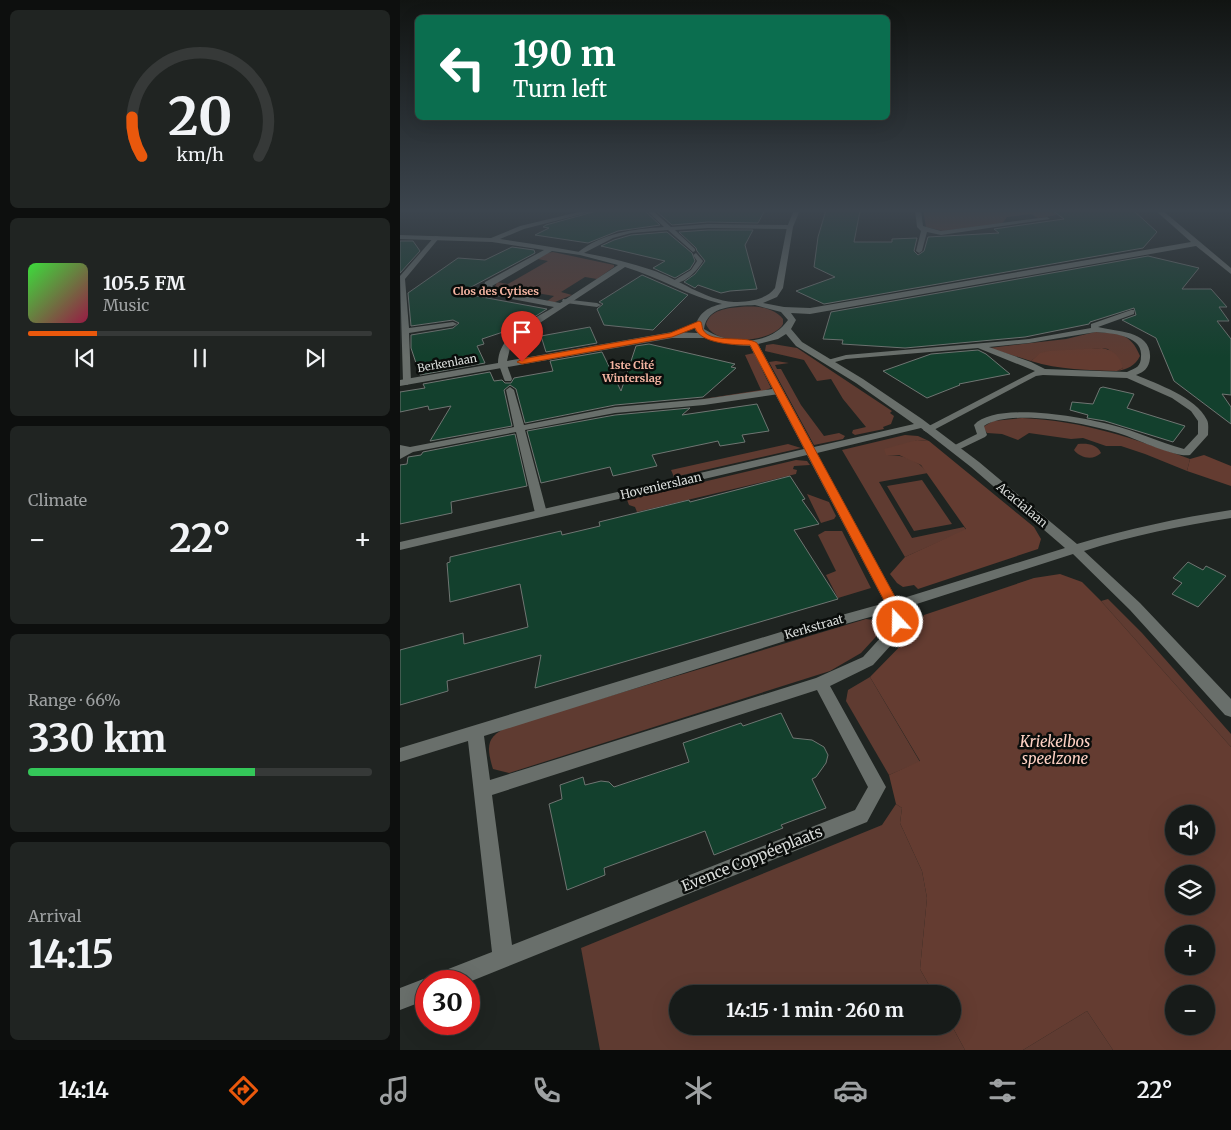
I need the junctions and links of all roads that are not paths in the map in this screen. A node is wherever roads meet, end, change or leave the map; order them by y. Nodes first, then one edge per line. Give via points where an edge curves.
1 (417, 259) edge
2 (532, 259) edge
3 (605, 259) edge
4 (699, 259) edge
5 (784, 259) edge
6 (1107, 259) edge
7 (1216, 259) edge
8 (625, 264) junction
9 (1231, 272) edge
10 (675, 282) junction
11 (774, 295) junction
12 (707, 298) junction
13 (563, 303) junction
14 (755, 303) junction
15 (733, 304) junction
16 (597, 305) dead end
17 (780, 309) junction
18 (711, 311) junction
19 (810, 311) junction
20 (1131, 312) dead end
21 (792, 320) junction
22 (453, 324) dead end
23 (699, 324) junction
24 (786, 330) junction
25 (1096, 330) junction
26 (405, 331) junction
27 (672, 335) junction
28 (706, 336) junction
29 (769, 340) junction
30 (753, 343) junction
31 (799, 344) junction
32 (981, 346) junction
33 (828, 361) junction
34 (503, 365) junction
35 (1043, 372) junction
36 (1128, 375) junction
37 (508, 379) dead end
38 (403, 382) edge
39 (510, 390) dead end
40 (779, 391) junction
41 (925, 427) junction
42 (519, 429) junction
43 (954, 448) junction
44 (405, 449) edge
45 (812, 452) junction
46 (400, 456) edge
47 (541, 513) junction
48 (1231, 514) edge
49 (400, 546) edge
50 (1075, 550) junction
51 (894, 606) junction
52 (821, 684) junction
53 (1231, 710) edge
54 (475, 732) junction
55 (400, 755) edge
56 (481, 791) junction
57 (503, 959) junction
58 (474, 970) edge
59 (415, 994) edge
60 (400, 1000) edge

1 - 26 lane via 402,279
2 - 13 street via 488,284 488,287 494,293
3 - 8 street
4 - 10 lane via 697,267
5 - 11 street via 779,288
6 - 19 street
7 - 9 street
8 - 10 street
8 - 13 street
10 - 12 street
11 - 14 street
11 - 17 street
12 - 15 street
12 - 18 street
13 - 16 lane
13 - 34 street via 510,340
14 - 15 street
14 - 17 street
15 - 18 street
17 - 19 street
17 - 21 street
18 - 23 street
19 - 21 street
20 - 25 lane via 1094,326
21 - 24 street
22 - 26 lane
23 - 27 street
23 - 28 street via 699,330
24 - 29 street
24 - 31 street, Acacialaan
25 - 32 lane
25 - 36 lane via 1114,331 1141,343 1146,352 1145,364
26 - 38 lane
27 - 28 street, Berkenlaan
27 - 34 street, Berkenlaan
28 - 30 street via 727,342
29 - 30 street
29 - 31 street
30 - 40 street
31 - 33 street, Acacialaan
32 - 33 lane
32 - 35 lane
33 - 41 street, Acacialaan
34 - 37 lane
34 - 38 street, Berkenlaan
35 - 36 lane
35 - 41 lane
36 - 43 lane via 1175,396 1194,409 1202,421 1203,435 1186,453 1108,427 1023,415 982,421 979,425 982,435
39 - 42 lane
40 - 42 lane via 615,410
40 - 45 street
41 - 43 street, Acacialaan
41 - 45 street, Hovenierslaan
42 - 44 lane
42 - 47 lane
43 - 50 street, Acacialaan
44 - 46 lane
45 - 47 street, Hovenierslaan
45 - 51 street
47 - 49 street, Hovenierslaan
48 - 50 street, Kerkstraat via 1124,534
50 - 51 street, Kerkstraat
50 - 53 street, Acacialaan via 1190,664
51 - 52 street via 898,622 887,640 868,660
51 - 54 street, Kerkstraat via 784,636
52 - 56 street
52 - 57 street, Evence Coppéeplaats via 877,787 861,816
54 - 55 street, Kerkstraat
54 - 56 street
56 - 57 street
57 - 58 street, Evence Coppéeplaats
59 - 60 street

